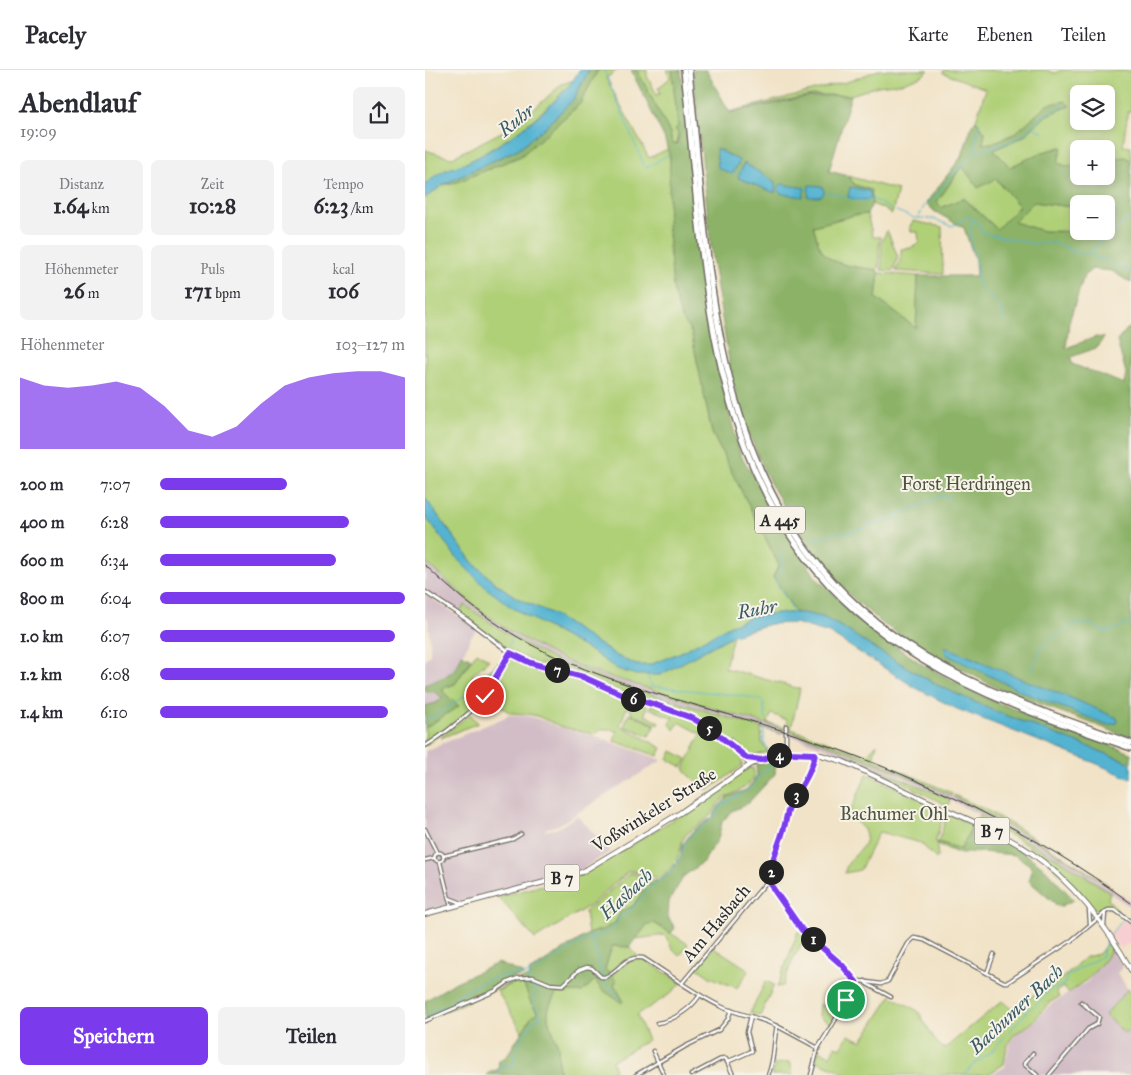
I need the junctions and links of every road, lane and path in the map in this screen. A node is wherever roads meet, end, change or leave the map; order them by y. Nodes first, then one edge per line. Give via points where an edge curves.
1 (684, 70) edge
2 (689, 70) edge
3 (425, 592) edge
4 (510, 653) junction
5 (786, 726) dead end
6 (1131, 743) edge
7 (425, 746) edge
8 (1131, 748) edge
9 (785, 753) junction
10 (815, 754) junction
11 (745, 757) junction
12 (761, 760) junction
13 (750, 765) junction
14 (425, 829) edge
15 (521, 834) dead end
16 (437, 853) junction
17 (443, 856) junction
18 (434, 858) junction
19 (425, 860) edge
20 (440, 862) junction
21 (770, 880) junction
22 (449, 898) junction
23 (466, 903) junction
24 (451, 907) junction
25 (1089, 909) junction
26 (1105, 912) junction
27 (425, 914) edge
28 (1097, 919) junction
29 (1131, 922) edge
30 (1089, 925) junction
31 (1105, 930) junction
32 (995, 954) dead end
33 (1131, 970) edge
34 (987, 973) junction
35 (865, 981) junction
36 (856, 982) junction
37 (682, 983) junction
38 (701, 995) junction
39 (891, 997) dead end
40 (1081, 1002) dead end
41 (731, 1010) junction
42 (751, 1016) junction
43 (425, 1021) edge
44 (657, 1023) dead end
45 (777, 1026) junction
46 (818, 1048) junction
47 (653, 1051) dead end
48 (1033, 1053) dead end
49 (659, 1062) junction
50 (727, 1062) junction
51 (636, 1075) edge
52 (665, 1075) edge
53 (691, 1075) edge
54 (733, 1075) edge
55 (768, 1075) edge
56 (811, 1075) edge
57 (1037, 1075) edge
58 (1049, 1075) edge

1 - 8 highway, A 445 via 703,259 724,380 753,469 783,525 809,562 847,604 920,659 1013,705
2 - 6 highway, A 445 via 708,259 721,342 734,400 749,444 787,522 813,559 851,600 922,654 1015,700
3 - 4 main road
4 - 7 street via 476,706
4 - 11 main road via 692,718
5 - 9 street
9 - 10 main road, B 7
9 - 12 main road, B 7
10 - 21 street, Am Hasbach via 812,768 788,811
10 - 25 main road, B 7 via 842,761 1017,844 1057,874
11 - 12 main road
11 - 13 main road
12 - 13 main road, B 7
13 - 23 main road, Voßwinkeler Straße / B 7 via 680,813 582,872
14 - 16 street
15 - 17 street via 513,839
16 - 17 street
16 - 18 street
17 - 20 street
18 - 19 street
18 - 20 street
20 - 22 street
21 - 36 street, Am Hasbach via 802,930 842,965
21 - 37 street, Am Hasbach
22 - 23 street
22 - 24 street
23 - 24 main road, Voßwinkeler Straße / B 7
24 - 27 main road, Voßwinkeler Straße / B 7
25 - 28 main road, B 7
25 - 30 street
26 - 28 street
26 - 29 street via 1113,910
26 - 31 street
28 - 30 street
28 - 31 main road, B 7
30 - 34 street via 1009,982
31 - 33 main road, B 7
32 - 34 street
34 - 35 street via 916,938 908,944 888,981 881,984
35 - 36 street
35 - 39 street
36 - 46 street
37 - 38 street
37 - 43 street via 639,957 625,962 607,977 601,977 588,967 577,972 565,984 554,985 529,977 511,980 495,991
38 - 41 street
38 - 44 street via 688,1009
40 - 58 street via 1099,1016 1097,1024 1088,1029
41 - 42 street
41 - 49 street via 719,1030
42 - 45 street
42 - 50 street via 747,1033 752,1051
45 - 46 street
45 - 55 street
46 - 56 street
47 - 49 street
48 - 57 street via 1024,1064
49 - 51 street
49 - 52 street
50 - 53 street via 722,1058
50 - 54 street

